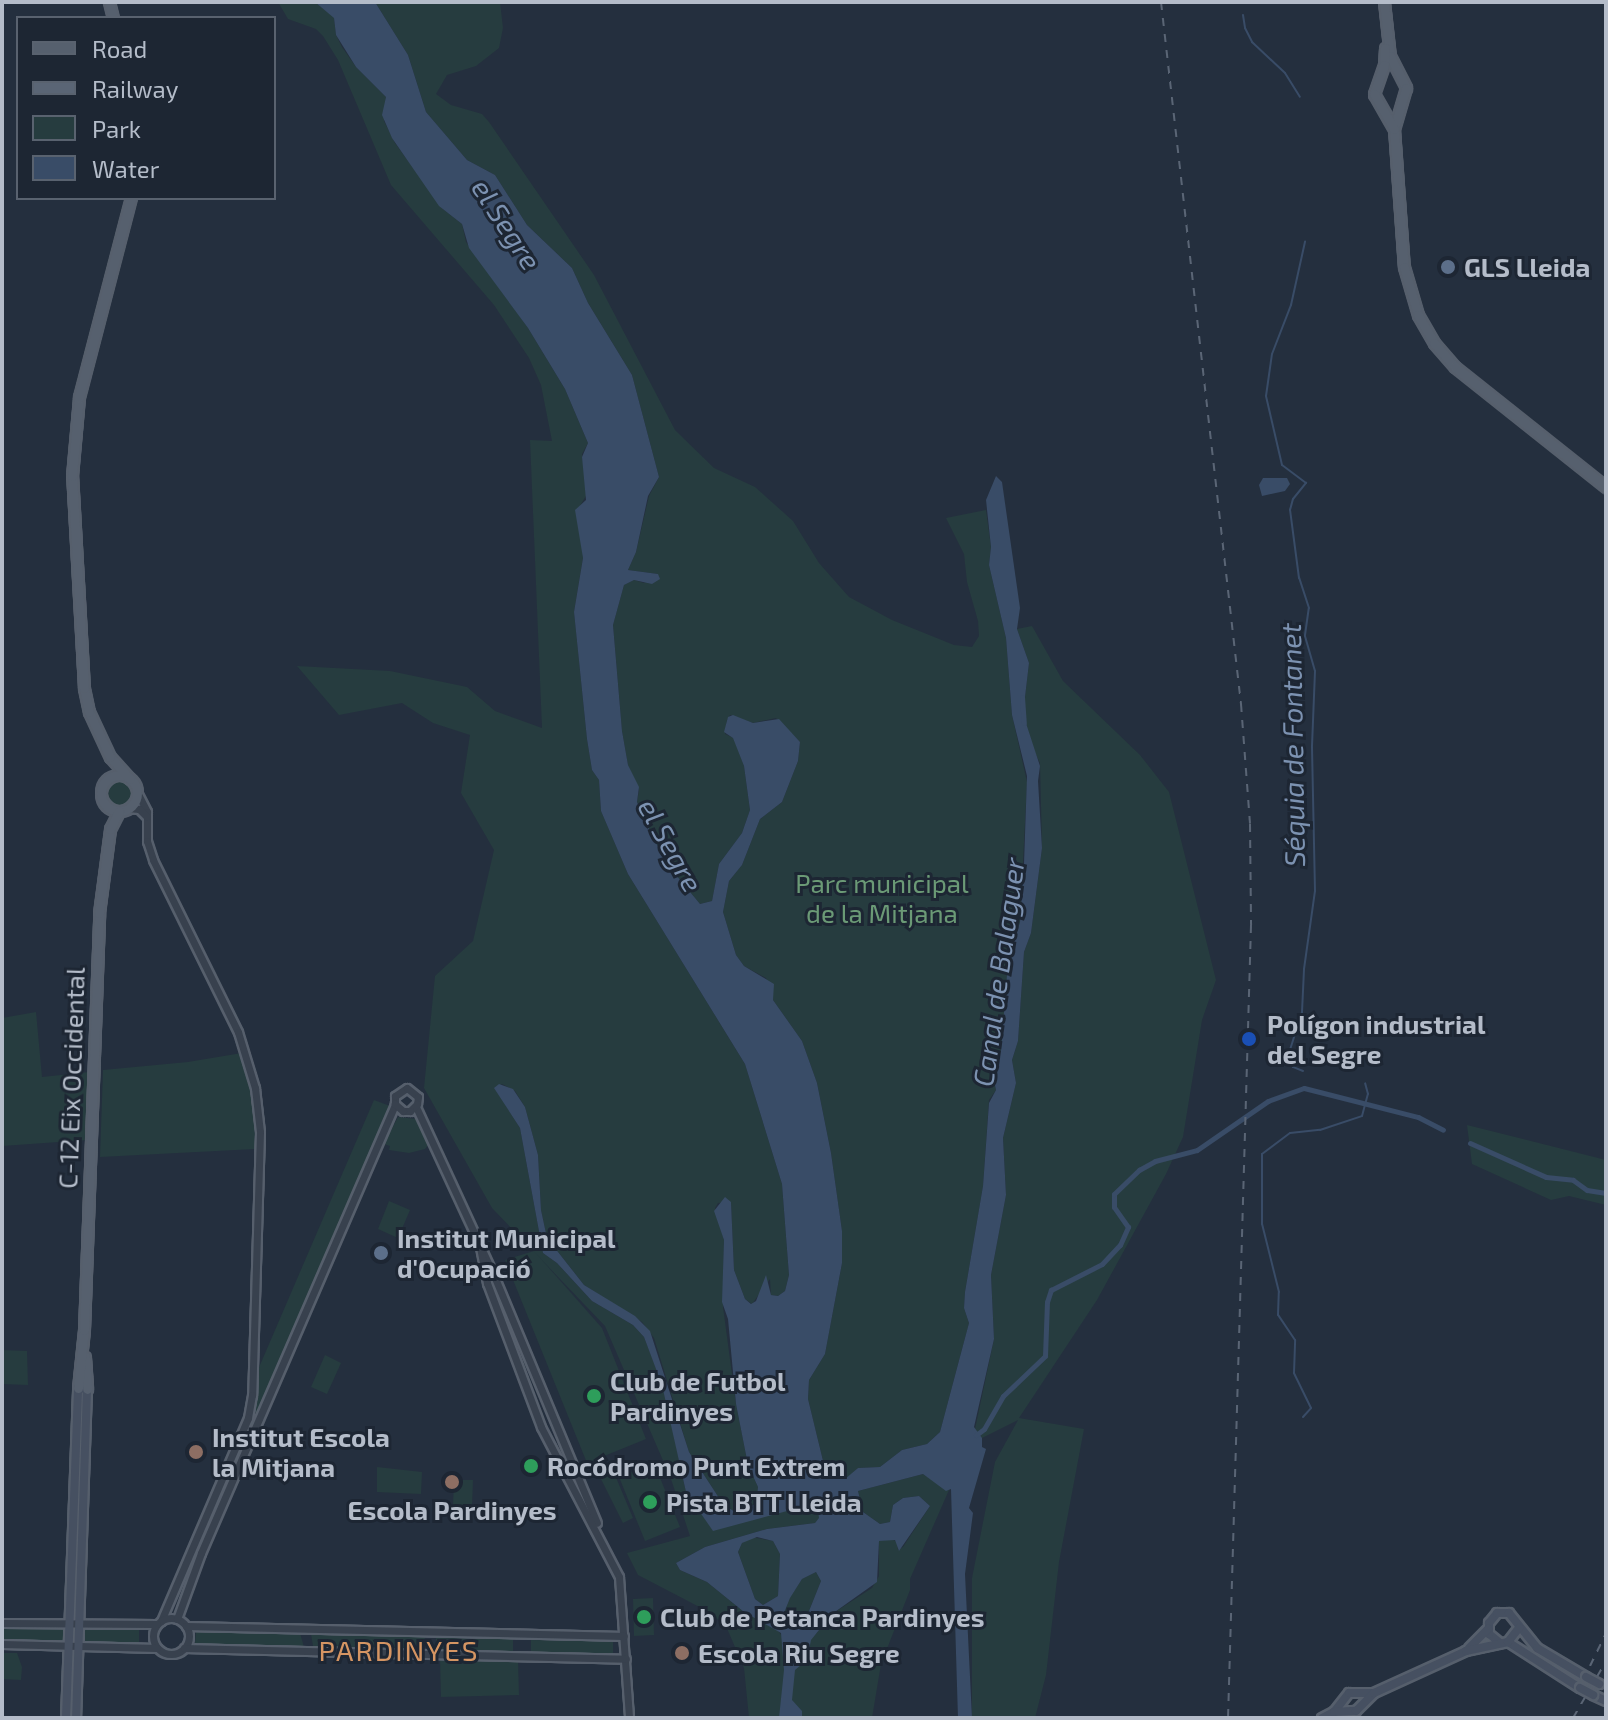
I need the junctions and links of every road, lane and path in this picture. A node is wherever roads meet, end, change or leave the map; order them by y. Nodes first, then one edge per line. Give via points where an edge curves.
1 (1386, 2) edge
2 (1387, 38) junction
3 (1399, 77) junction
4 (1378, 79) junction
5 (1401, 101) junction
6 (1380, 102) junction
7 (1394, 129) junction
8 (130, 200) edge
9 (1606, 487) edge
10 (110, 757) junction
11 (108, 779) junction
12 (130, 779) junction
13 (137, 792) junction
14 (106, 805) junction
15 (124, 810) junction
16 (148, 818) junction
17 (110, 829) junction
18 (416, 1107) junction
19 (395, 1108) junction
20 (480, 1247) junction
21 (82, 1389) junction
22 (248, 1418) junction
23 (258, 1422) junction
24 (573, 1467) junction
25 (564, 1473) junction
26 (578, 1479) junction
27 (591, 1516) junction
28 (177, 1619) junction
29 (2, 1623) edge
30 (159, 1623) junction
31 (69, 1625) junction
32 (79, 1625) junction
33 (186, 1626) junction
34 (1519, 1628) junction
35 (1488, 1629) junction
36 (624, 1636) junction
37 (1504, 1642) junction
38 (2, 1644) edge
39 (73, 1647) junction
40 (157, 1648) junction
41 (184, 1648) junction
42 (1466, 1651) junction
43 (626, 1659) junction
44 (1603, 1685) edge
45 (1374, 1693) junction
46 (1356, 1694) junction
47 (1606, 1701) edge
48 (1342, 1702) junction
49 (1362, 1704) junction
50 (1347, 1711) junction
51 (1334, 1712) junction
52 (66, 1718) edge
53 (76, 1718) edge
54 (629, 1718) edge
55 (1322, 1718) edge

1 - 2 main road
2 - 3 main road
2 - 4 main road
3 - 4 main road
3 - 5 main road via 1406,88
4 - 6 main road via 1374,89
5 - 6 main road
5 - 7 main road
6 - 7 main road
7 - 9 main road via 1404,267 1426,330 1467,378
8 - 10 main road via 82,385 72,456 82,679 89,712
10 - 11 main road
10 - 12 main road
11 - 12 main road
11 - 14 main road via 102,790
12 - 13 main road
13 - 15 main road
13 - 16 street
14 - 15 main road
14 - 17 main road
15 - 16 street via 143,811
15 - 17 main road
16 - 22 street via 153,860 238,1032 255,1088 260,1136
17 - 21 main road, C-12 Eix Occidental via 99,913
18 - 19 street via 406,1112
18 - 19 street via 418,1097 408,1089 397,1093
18 - 20 street
19 - 23 street
20 - 24 street
20 - 25 street via 487,1283 521,1377
21 - 31 main road
21 - 32 main road
22 - 23 street
22 - 30 street
23 - 28 street
24 - 25 street
24 - 26 street
25 - 26 street
25 - 27 street
26 - 27 street
27 - 36 street via 619,1577
28 - 30 street
28 - 33 street
29 - 31 street
30 - 32 street
30 - 40 street via 153,1634
31 - 32 street
31 - 39 main road
32 - 39 main road
33 - 36 street
33 - 41 street via 189,1638
34 - 35 main road via 1513,1615 1501,1612 1490,1619
34 - 37 main road
34 - 44 main road, bridge via 1550,1658
35 - 37 main road
35 - 42 main road
36 - 43 street
37 - 42 main road
37 - 47 main road, bridge
38 - 39 street
39 - 40 street
39 - 52 main road
39 - 53 main road
40 - 41 street via 170,1654
41 - 43 street
42 - 45 main road
43 - 54 street
45 - 46 main road
45 - 49 main road
46 - 48 main road via 1345,1695
46 - 49 main road
48 - 50 main road
48 - 51 main road
49 - 50 main road
50 - 51 main road
51 - 55 main road

